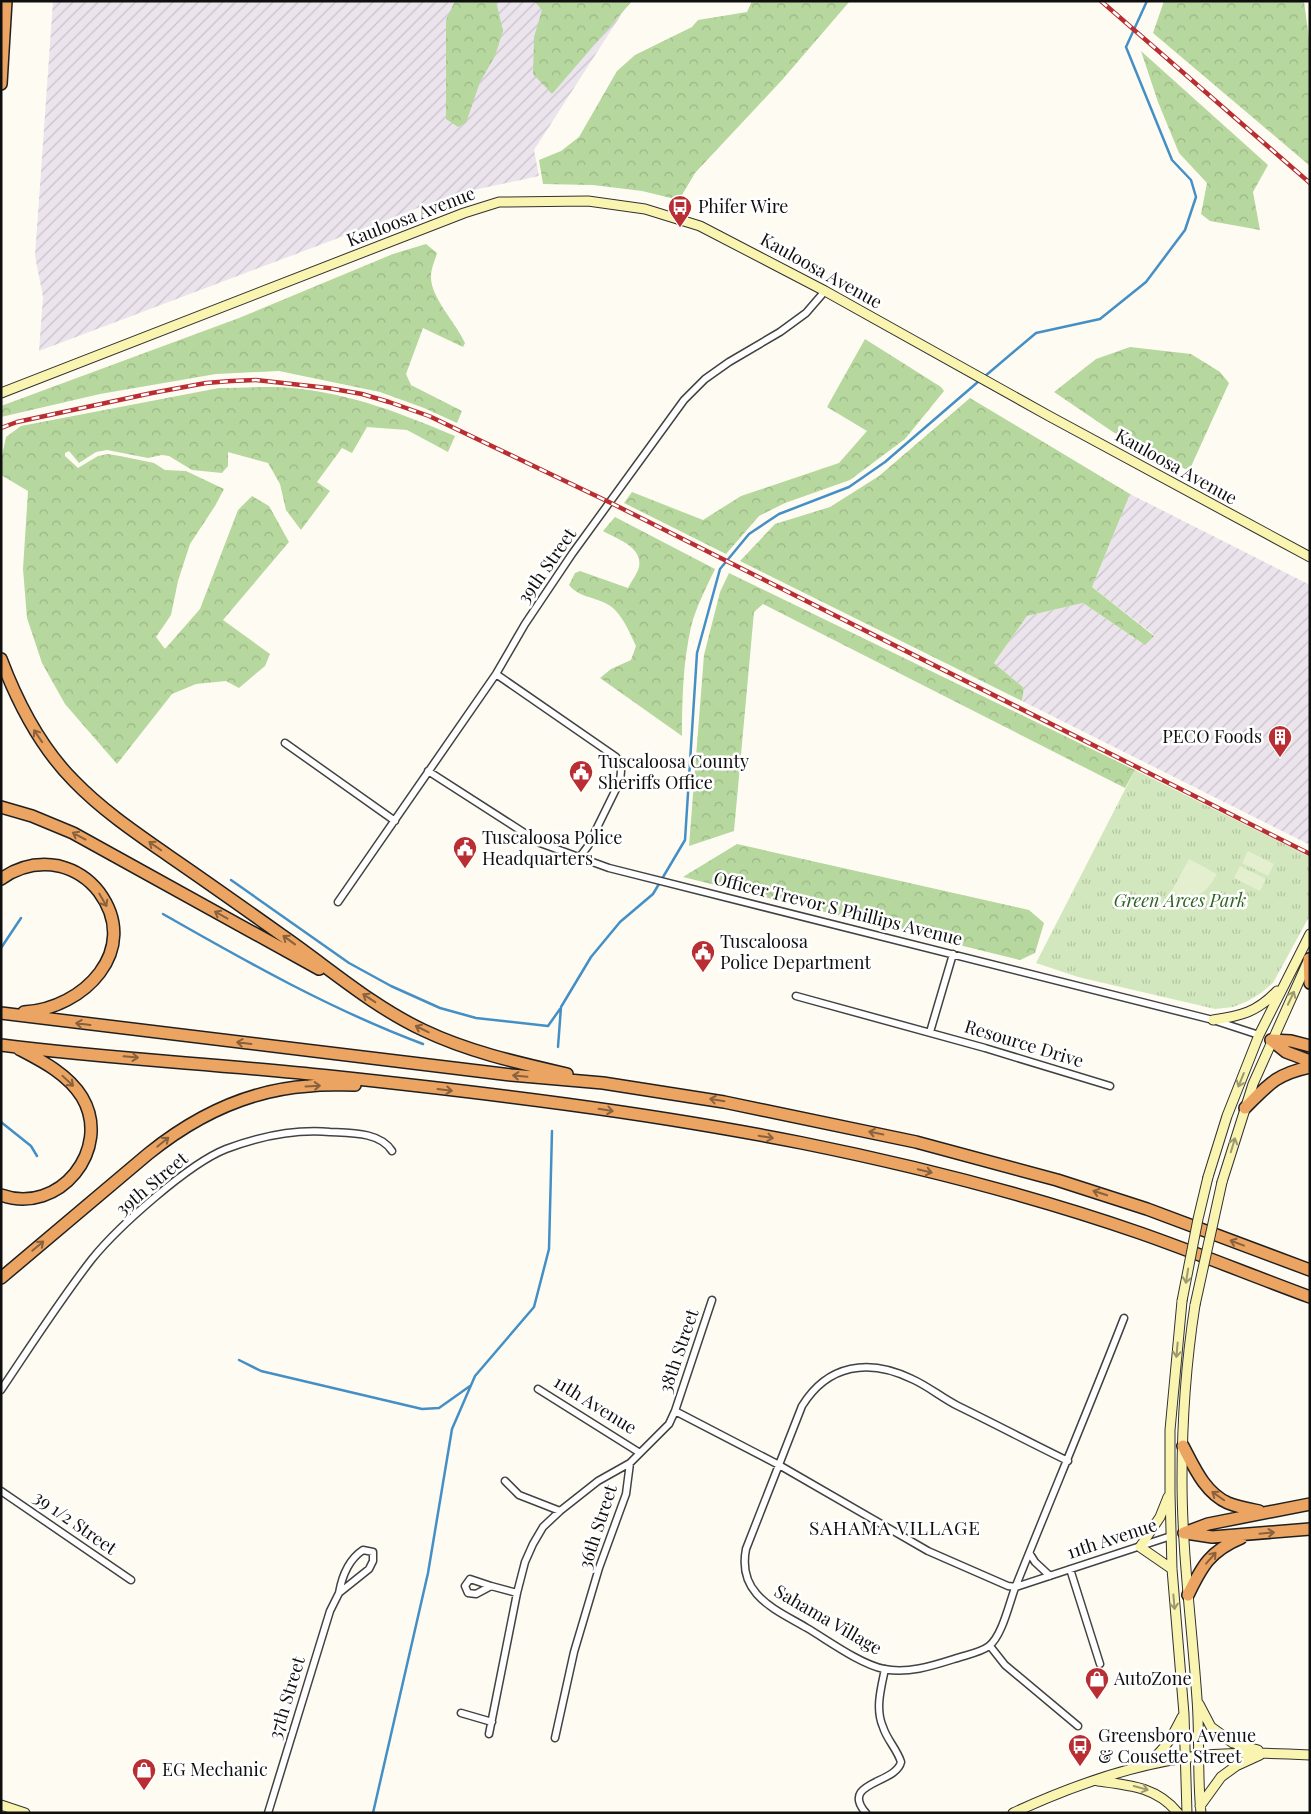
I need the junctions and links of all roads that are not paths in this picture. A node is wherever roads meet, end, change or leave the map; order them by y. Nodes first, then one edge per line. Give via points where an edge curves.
1 (6, 1) edge
2 (1, 84) edge
3 (826, 291) junction
4 (1, 393) edge
5 (1310, 558) edge
6 (1, 659) edge
7 (496, 674) junction
8 (285, 743) dead end
9 (428, 771) junction
10 (1, 807) edge
11 (394, 821) junction
12 (579, 858) junction
13 (1, 879) edge
14 (338, 902) dead end
15 (1310, 934) edge
16 (953, 954) junction
17 (1309, 958) edge
18 (341, 980) junction
19 (1310, 983) edge
20 (1283, 986) junction
21 (796, 996) dead end
22 (2, 1013) edge
23 (1213, 1020) junction
24 (930, 1032) junction
25 (1259, 1035) junction
26 (1271, 1040) junction
27 (7, 1045) edge
28 (1310, 1046) edge
29 (1310, 1061) edge
30 (1310, 1067) edge
31 (603, 1083) junction
32 (396, 1084) junction
33 (1110, 1086) dead end
34 (1245, 1108) junction
35 (392, 1151) dead end
36 (1, 1194) edge
37 (1283, 1260) junction
38 (1310, 1262) edge
39 (1310, 1270) edge
40 (1, 1278) edge
41 (1309, 1297) edge
42 (712, 1300) dead end
43 (1124, 1318) dead end
44 (538, 1389) dead end
45 (1, 1390) edge
46 (675, 1411) junction
47 (1183, 1446) junction
48 (640, 1454) junction
49 (1068, 1461) junction
50 (630, 1463) junction
51 (779, 1465) junction
52 (505, 1482) dead end
53 (1, 1491) edge
54 (1170, 1492) junction
55 (1310, 1504) edge
56 (560, 1511) junction
57 (1263, 1512) junction
58 (1310, 1529) edge
59 (1184, 1533) junction
60 (1247, 1535) junction
61 (1171, 1536) junction
62 (1140, 1547) junction
63 (1030, 1554) junction
64 (1070, 1569) junction
65 (1172, 1569) junction
66 (1050, 1576) junction
67 (131, 1580) dead end
68 (491, 1586) dead end
69 (1016, 1587) junction
70 (339, 1593) junction
71 (517, 1594) junction
72 (1188, 1595) junction
73 (990, 1646) junction
74 (1100, 1664) dead end
75 (885, 1670) junction
76 (1197, 1701) junction
77 (461, 1713) dead end
78 (1184, 1714) junction
79 (492, 1722) junction
80 (1078, 1726) dead end
81 (489, 1734) dead end
82 (555, 1738) dead end
83 (1265, 1753) junction
84 (1310, 1755) edge
85 (1199, 1756) junction
86 (1185, 1758) junction
87 (1144, 1765) junction
88 (1096, 1780) junction
89 (1, 1805) edge
90 (1201, 1809) edge
91 (25, 1813) edge
92 (268, 1813) edge
93 (866, 1813) edge
94 (1013, 1813) edge
95 (1178, 1813) edge
96 (1187, 1813) edge

1 - 2 highway
3 - 4 main road, Kauloosa Avenue via 718,234 654,211 588,201 499,202 455,216
3 - 5 main road, Kauloosa Avenue
3 - 7 street, 39th Street via 806,313 713,373 684,400 572,554
18 -> 6 highway via 94,801 54,758 36,733
7 - 9 street, 39th Street
7 - 12 street via 619,762 622,774 619,783
8 - 11 street
9 - 11 street, 39th Street
9 - 12 street, Officer Trevor S Phillips Avenue via 540,843
18 -> 10 highway via 73,833
11 - 14 street, 39th Street
12 - 16 street, Officer Trevor S Phillips Avenue
13 -> 22 highway via 17,870 37,865 74,871 91,882 103,897 111,915 113,934 110,953 102,970 82,992 44,1009
15 - 20 main road
16 - 23 street, Officer Trevor S Phillips Avenue
16 - 24 street
17 - 19 highway
26 -> 17 main road
31 -> 18 highway via 464,1047 423,1030
20 - 23 main road via 1255,1010
20 - 25 main road
21 - 24 street, Resource Drive
31 -> 22 highway via 511,1075
23 - 25 street, Officer Trevor S Phillips Avenue
24 - 33 street, Resource Drive
25 - 26 main road
25 -> 54 main road, bridge via 1227,1116 1196,1227 1182,1301 1170,1430
26 - 28 highway
26 - 29 highway via 1286,1052
26 - 34 main road
27 -> 32 highway
27 -> 36 highway via 44,1062 70,1082 90,1115 91,1135 77,1172 63,1186 46,1195 27,1198
30 - 34 highway via 1276,1078
37 -> 31 highway via 1104,1194 963,1153 743,1105
40 -> 32 highway via 148,1154 196,1120 223,1107 279,1090
32 -> 41 highway via 581,1106 715,1127 858,1155 1084,1215
47 -> 34 main road, bridge via 1187,1369 1195,1305 1222,1182
35 - 45 street, 39th Street via 379,1138 310,1130 225,1149 200,1163 140,1211 93,1258
37 - 38 highway
37 - 39 highway
42 - 46 street, 38th Street
43 - 49 street
44 - 48 street, 11th Avenue
46 - 48 street, 11th Avenue via 669,1424
46 - 51 street
57 -> 47 highway via 1228,1503 1211,1492
47 - 59 main road
48 - 50 street
49 - 51 street, Sahama Village via 955,1404 914,1379 886,1369 856,1367 837,1373 814,1390 802,1406
49 - 63 street
50 - 56 street, 36th Street via 598,1481
50 - 82 street, 36th Street via 626,1494 599,1568 574,1652
51 - 69 street via 928,1551
51 - 75 street, Sahama Village via 746,1549 744,1569 751,1587 772,1607 864,1662
52 - 56 street via 519,1495
53 - 67 street, 39 1/2 Street
54 - 61 main road
54 - 62 main road via 1160,1517
55 - 57 highway
56 - 71 street, 36th Street via 543,1527 533,1544
57 - 59 highway via 1208,1524
60 -> 58 highway
59 - 60 highway via 1212,1537
59 - 61 main road, 11th Avenue
59 - 72 main road
72 -> 60 highway via 1213,1554
61 - 62 street, 11th Avenue
61 - 65 main road
62 - 64 street, 11th Avenue
62 - 65 main road
63 - 66 street, 11th Avenue
63 - 69 street
64 - 66 street, 11th Avenue
64 - 74 street
65 -> 78 main road
66 - 69 street, 11th Avenue
68 - 71 street
69 - 73 street via 998,1637
70 - 70 street, 37th Street via 345,1572 355,1555 363,1550 373,1552 373,1561 368,1569
70 - 92 street, 37th Street via 330,1611
71 - 79 street, 36th Street
72 - 76 main road
73 - 75 street, Sahama Village via 924,1668
73 - 80 street via 1005,1665
75 - 93 street via 880,1718 902,1762 894,1774 862,1791 860,1806
76 - 83 main road via 1211,1727 1233,1743
76 - 85 main road
77 - 79 street
78 - 86 main road
78 - 87 main road via 1166,1746
79 - 81 street, 36th Street
83 - 84 main road
83 - 85 main road
83 - 90 main road via 1221,1777
85 - 86 main road
85 - 90 main road
86 - 87 main road
86 - 96 main road
87 - 88 main road
88 - 94 main road
88 -> 95 main road via 1150,1791 1166,1800
89 - 91 main road

